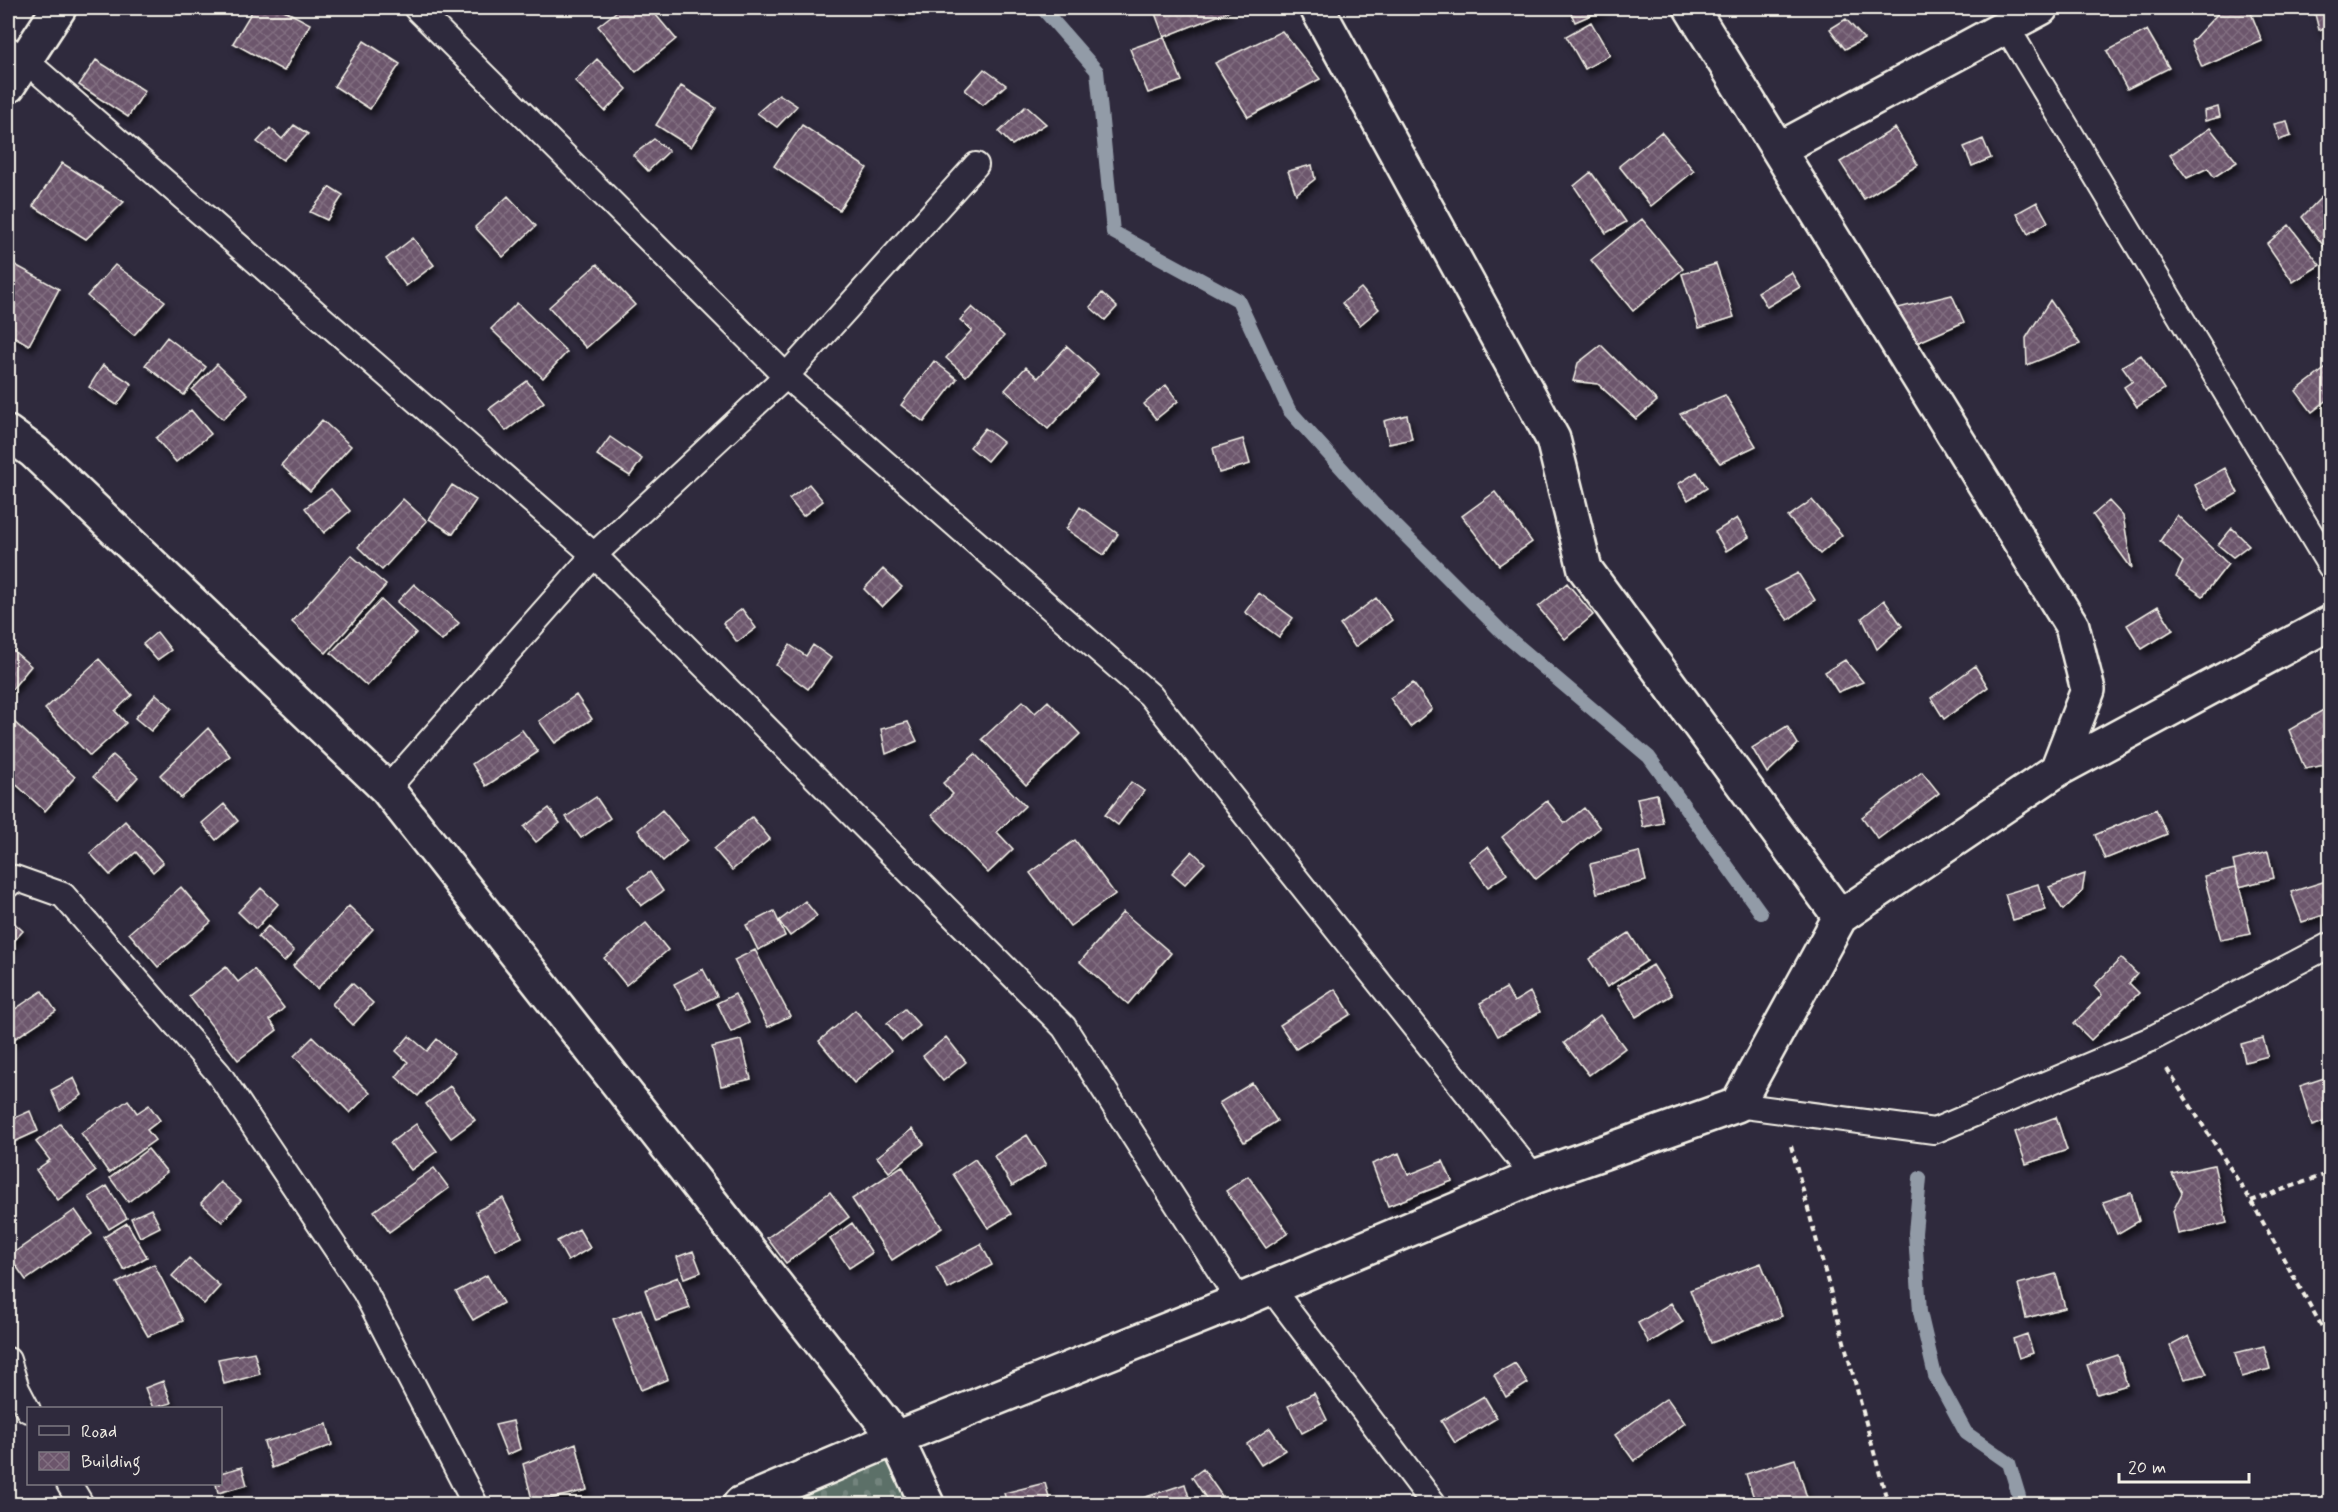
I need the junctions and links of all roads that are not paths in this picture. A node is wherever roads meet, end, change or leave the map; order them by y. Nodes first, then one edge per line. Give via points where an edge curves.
1 (58, 8) edge
2 (416, 8) edge
3 (1317, 8) edge
4 (1691, 8) edge
5 (2041, 8) edge
6 (2006, 26) junction
7 (13, 65) edge
8 (1779, 149) junction
9 (976, 165) dead end
10 (786, 376) junction
11 (8, 433) edge
12 (594, 555) junction
13 (2331, 566) edge
14 (2331, 622) edge
15 (2057, 770) junction
16 (387, 789) junction
17 (8, 885) edge
18 (1840, 917) junction
19 (2331, 945) edge
20 (1737, 1105) junction
21 (1534, 1177) junction
22 (1271, 1288) junction
23 (1239, 1301) junction
24 (8, 1360) edge
25 (27, 1408) edge
26 (896, 1438) junction
27 (70, 1485) edge
28 (81, 1504) edge
29 (475, 1504) edge
30 (740, 1504) edge
31 (927, 1504) edge
32 (1434, 1504) edge

1 - 7 street
2 - 10 lane
3 - 18 street via 1553,439 1585,569
4 - 8 street
5 - 6 street
6 - 8 street
6 - 13 lane
7 - 12 lane
8 - 15 street via 2072,626 2088,690
9 - 10 lane
10 - 12 lane
10 - 21 lane via 1150,695
11 - 16 street via 34,452
12 - 16 lane
12 - 23 lane via 1064,1027
14 - 15 street
15 - 18 street
16 - 26 street
17 - 29 lane via 15,878 63,895 219,1074 365,1292
18 - 20 street
19 - 20 lane via 2149,1040 1934,1131
20 - 21 street
21 - 22 street
22 - 23 street
22 - 32 lane
23 - 26 street
24 - 25 lane
26 - 30 street
26 - 31 street
27 - 28 lane

